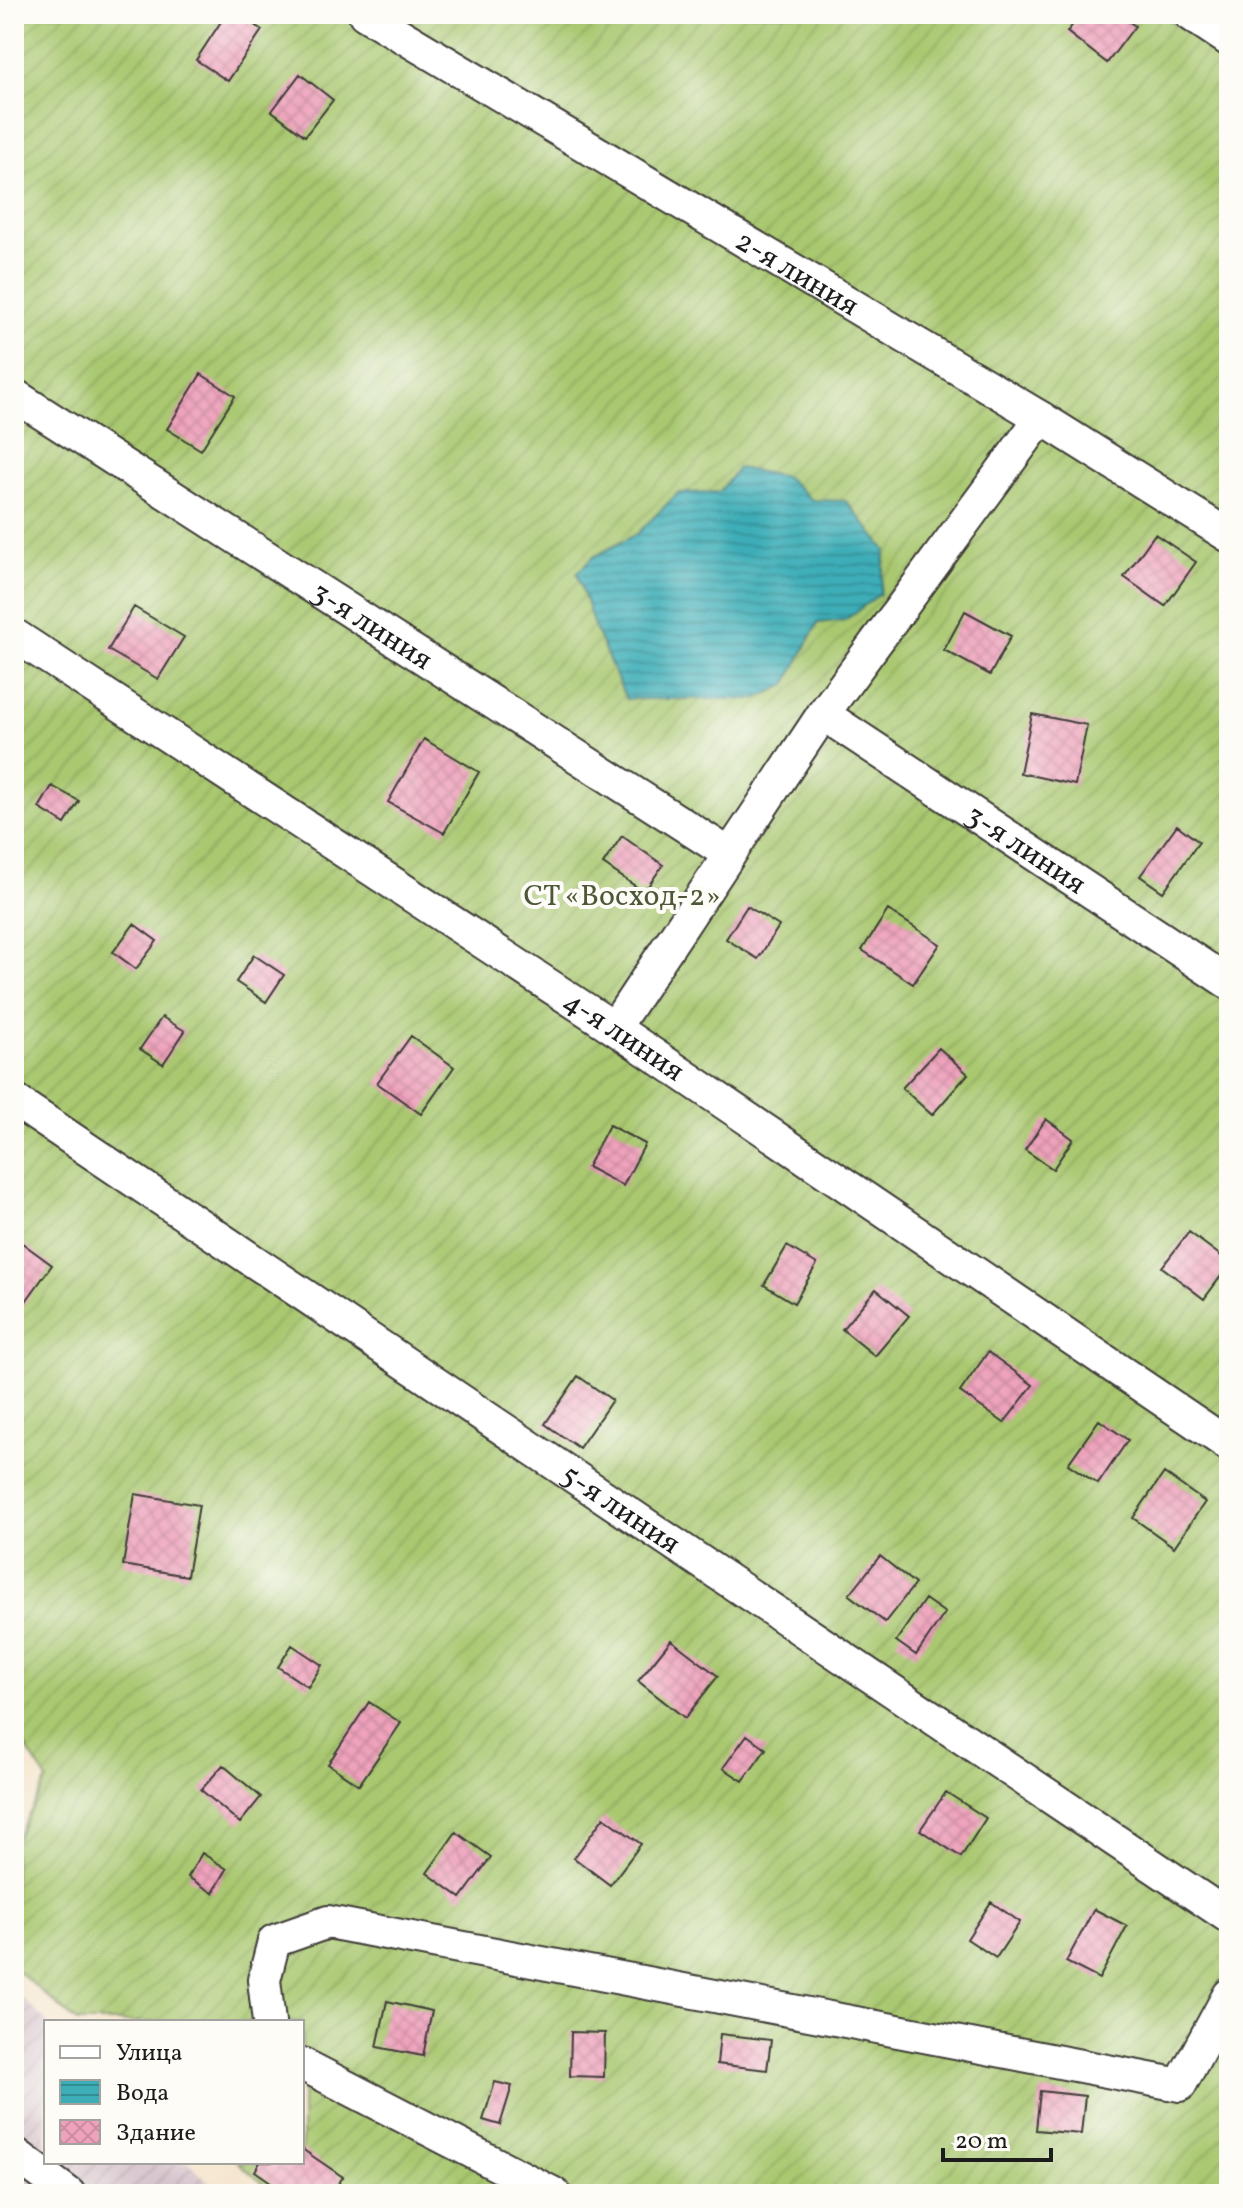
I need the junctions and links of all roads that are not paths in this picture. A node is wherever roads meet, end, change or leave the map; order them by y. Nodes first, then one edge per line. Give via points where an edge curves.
1 (365, 14) edge
2 (1190, 14) edge
3 (1229, 40) edge
4 (14, 395) edge
5 (1041, 418) junction
6 (1229, 536) edge
7 (14, 635) edge
8 (823, 714) junction
9 (729, 854) junction
10 (1229, 983) edge
11 (614, 1028) junction
12 (14, 1100) edge
13 (1229, 1445) edge
14 (1229, 1917) edge
15 (1229, 1995) edge
16 (269, 2020) edge
17 (304, 2065) edge
18 (14, 2153) edge
19 (69, 2194) edge
20 (554, 2194) edge

1 - 5 street, 2-я линия
2 - 3 street
4 - 9 street, 3-я линия
5 - 6 street, 2-я линия
5 - 8 street
7 - 11 street, 4-я линия
8 - 9 street
8 - 10 street, 3-я линия
9 - 11 street
11 - 13 street, 4-я линия
12 - 14 street, 5-я линия
15 - 16 street via 1180,2085 328,1922 274,1941 264,1980
17 - 20 street
18 - 19 street

